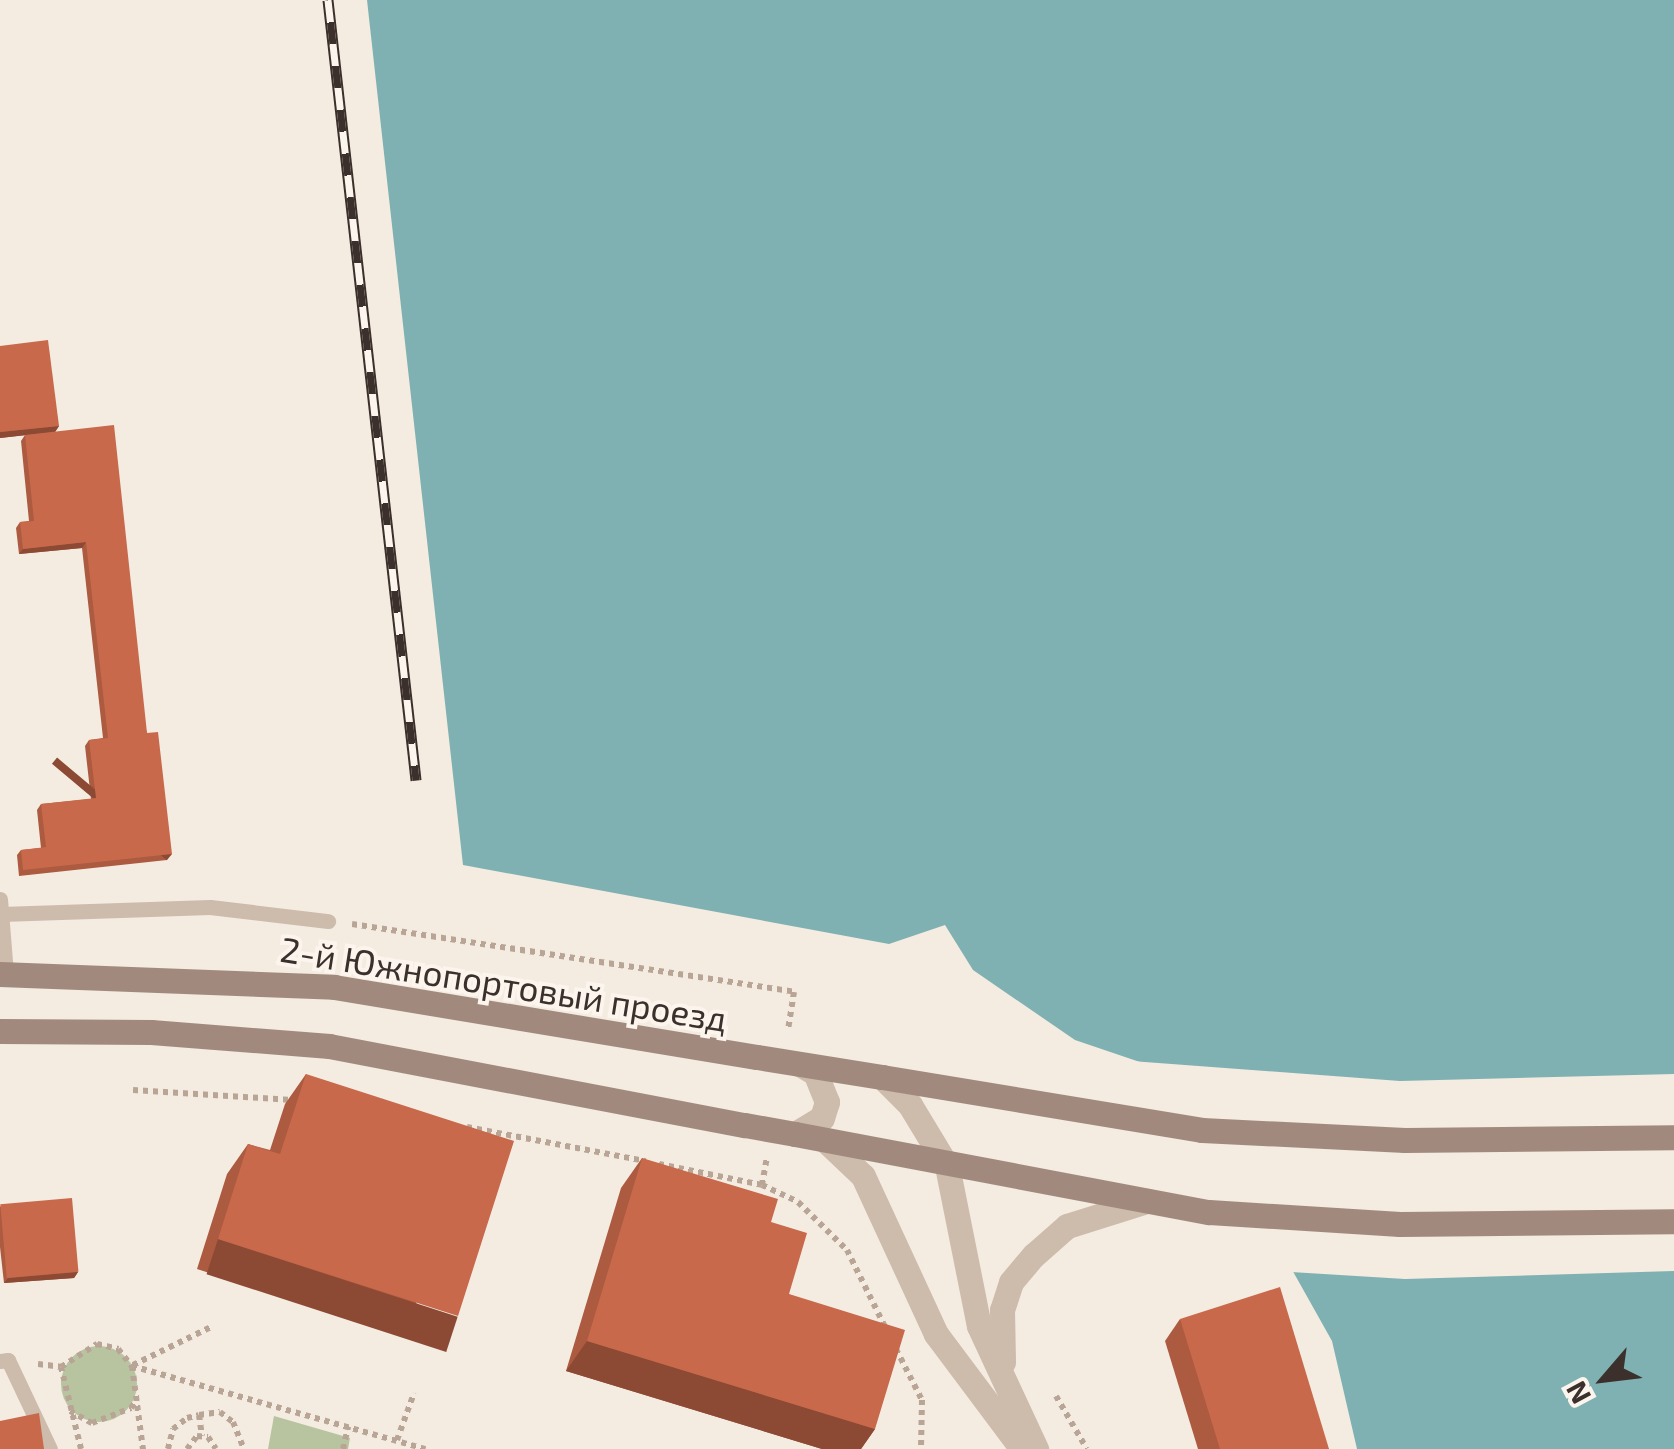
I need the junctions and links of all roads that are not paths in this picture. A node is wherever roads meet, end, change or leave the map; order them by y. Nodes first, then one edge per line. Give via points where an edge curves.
1 (0, 899) edge
2 (1, 914) edge
3 (328, 921) road end
4 (3, 974) edge
5 (0, 1031) edge
6 (801, 1065) junction
7 (882, 1077) junction
8 (795, 1134) junction
9 (1674, 1137) edge
10 (825, 1140) junction
11 (947, 1166) junction
12 (1147, 1201) junction
13 (1674, 1221) edge
14 (0, 1361) edge
15 (1006, 1382) junction
16 (1011, 1418) junction
17 (50, 1449) edge
18 (1022, 1449) edge
19 (1036, 1449) edge

1 - 2 lane
2 - 3 lane via 210,906
2 - 4 lane
4 - 6 main road, 2-й Южнопортовый проезд, bridge via 334,987
5 - 8 main road, bridge via 151,1032 329,1046
6 - 7 main road, 2-й Южнопортовый проезд, bridge
6 - 8 street via 815,1073 827,1102 822,1118
7 - 9 main road, 2-й Южнопортовый проезд via 1202,1130 1405,1140
7 - 11 street via 910,1105
8 - 10 main road
10 - 11 main road
10 - 16 street via 863,1176 936,1334
11 - 12 main road
11 - 15 street via 975,1310
12 - 13 main road via 1400,1224
12 - 15 street via 1067,1226 1010,1282 1000,1336
14 - 17 lane via 8,1360
15 - 16 street
16 - 18 street
16 - 19 street

